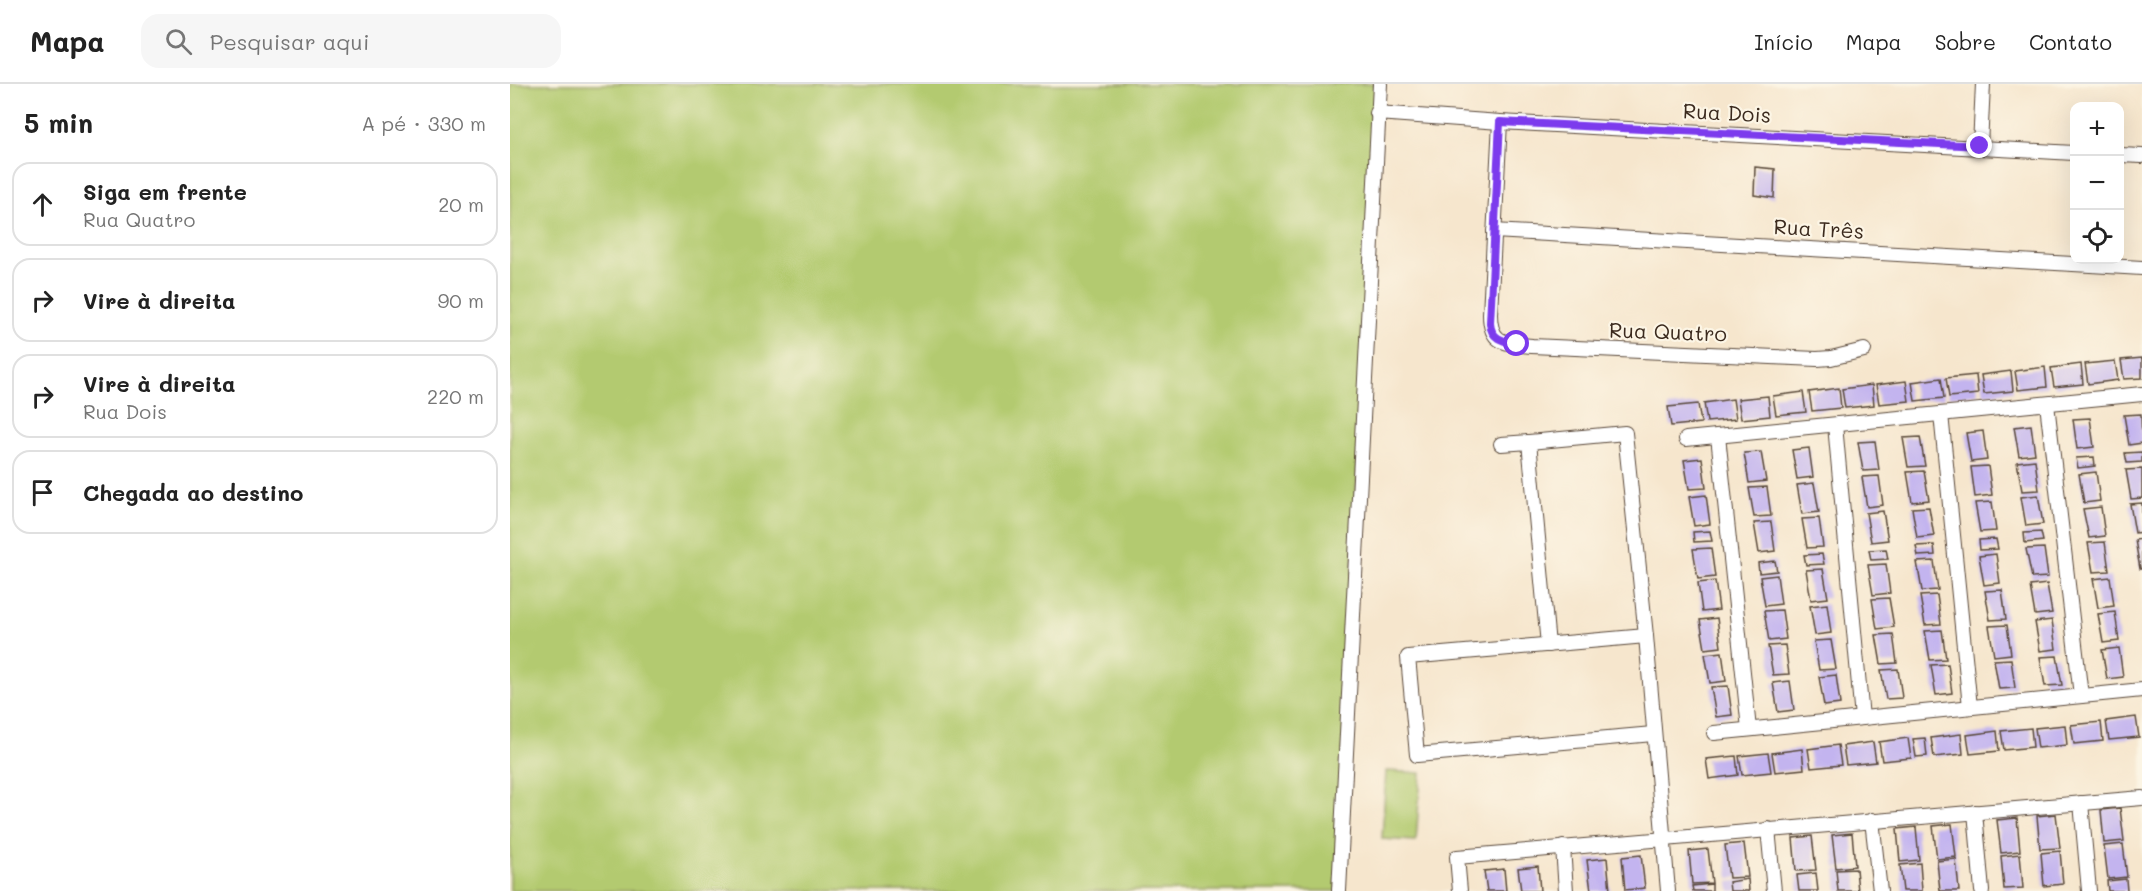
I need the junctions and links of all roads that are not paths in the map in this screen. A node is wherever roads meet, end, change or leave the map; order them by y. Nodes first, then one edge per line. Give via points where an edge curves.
1 (1380, 84) edge
2 (1983, 84) edge
3 (1377, 113) junction
4 (1500, 122) junction
5 (1980, 146) junction
6 (2070, 153) edge
7 (2124, 155) edge
8 (2142, 156) edge
9 (1494, 231) junction
10 (2070, 261) edge
11 (2106, 264) edge
12 (2142, 268) edge
13 (1864, 350) dead end
14 (2142, 394) edge
15 (2048, 404) junction
16 (1941, 414) junction
17 (1835, 425) junction
18 (1718, 436) junction
19 (1686, 439) dead end
20 (1529, 442) junction
21 (1501, 444) dead end
22 (1646, 636) junction
23 (1548, 645) junction
24 (2142, 690) edge
25 (2081, 696) junction
26 (1970, 707) junction
27 (1862, 718) junction
28 (1749, 729) junction
29 (1714, 733) dead end
30 (1653, 734) junction
31 (2142, 798) edge
32 (2080, 803) junction
33 (1974, 812) junction
34 (1872, 820) junction
35 (1768, 829) junction
36 (1663, 838) junction
37 (1563, 847) junction
38 (1339, 891) edge
39 (1460, 891) edge
40 (1566, 891) edge
41 (1668, 891) edge
42 (1774, 891) edge
43 (1880, 891) edge
44 (1982, 891) edge
45 (2089, 891) edge

1 - 3 street
2 - 5 street
3 - 4 street, Rua Dois
3 - 38 street
4 - 5 street, Rua Dois
4 - 9 street
5 - 6 street, Rua Dois
7 - 8 street
9 - 10 street, Rua Três
9 - 13 street, Rua Quatro via 1490,330 1508,342 1817,359
11 - 12 street, Rua Três
14 - 15 street
15 - 16 street
15 - 25 street
16 - 17 street
16 - 26 street
17 - 18 street
17 - 27 street
18 - 19 street
18 - 28 street
20 - 21 street
20 - 22 street via 1624,433
20 - 23 street
22 - 23 street
22 - 30 street
23 - 30 street via 1408,657 1417,755
24 - 25 street
25 - 26 street
26 - 27 street
27 - 28 street
28 - 29 street
30 - 36 street
31 - 32 street
32 - 33 street
32 - 45 street
33 - 34 street
33 - 44 street
34 - 35 street
34 - 43 street
35 - 36 street
35 - 42 street
36 - 37 street
36 - 41 street
37 - 39 street via 1457,857
37 - 40 street

